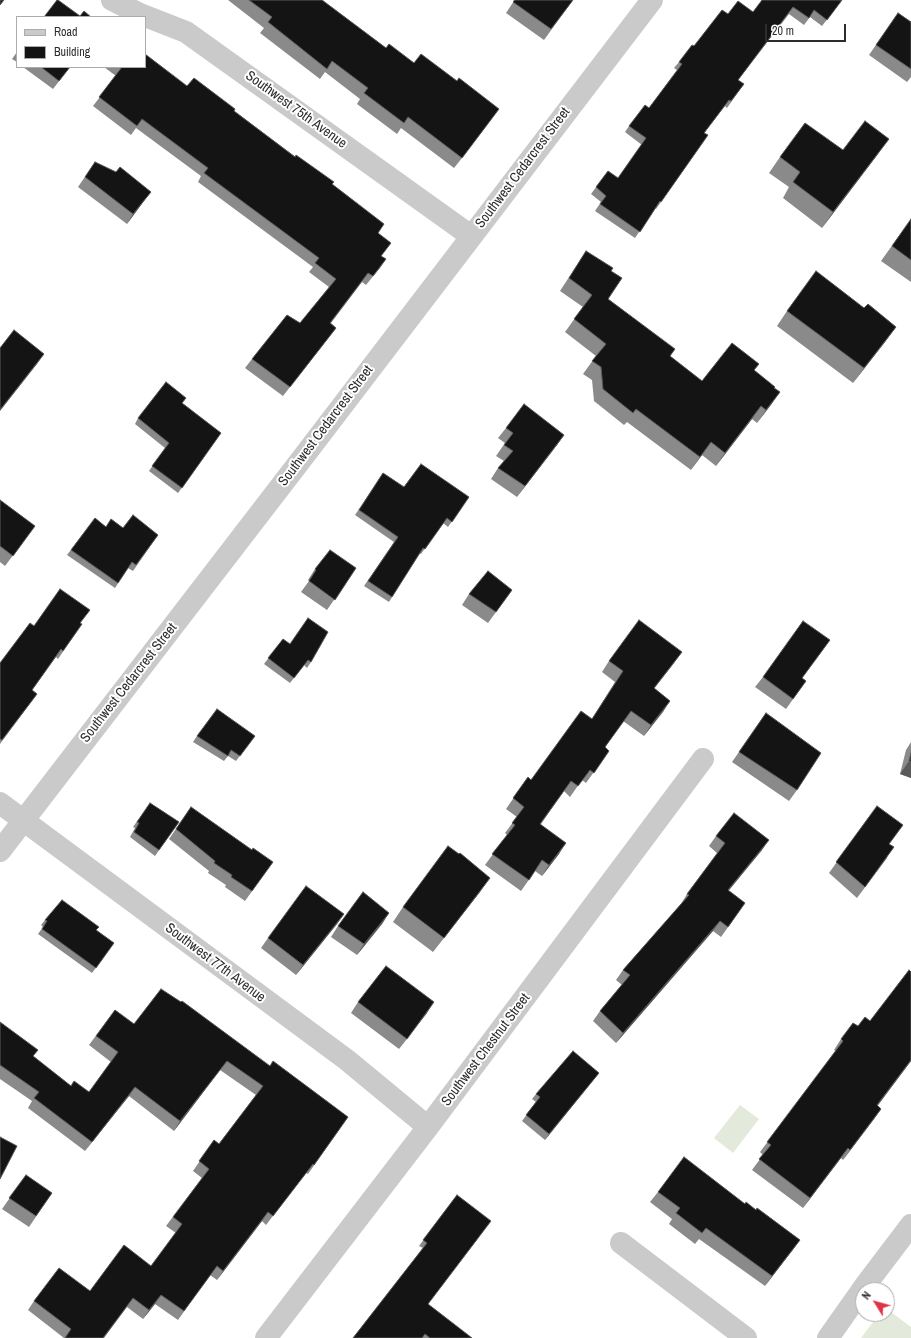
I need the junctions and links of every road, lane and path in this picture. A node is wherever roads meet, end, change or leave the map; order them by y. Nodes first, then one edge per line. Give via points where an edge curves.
1 (112, 0) edge
2 (652, 0) edge
3 (145, 16) edge
4 (146, 16) edge
5 (471, 236) junction
6 (703, 759) dead end
7 (0, 803) edge
8 (23, 821) junction
9 (0, 851) edge
10 (428, 1127) junction
11 (911, 1225) edge
12 (621, 1243) dead end
13 (266, 1338) edge
14 (746, 1338) edge
15 (828, 1338) edge

1 - 3 street, Southwest 75th Avenue
2 - 5 street, Southwest Cedarcrest Street
4 - 5 street, Southwest 75th Avenue via 186,32
5 - 8 street, Southwest Cedarcrest Street
6 - 10 street, Southwest Chestnut Street
7 - 8 street, Southwest 77th Avenue
8 - 9 street, Southwest Cedarcrest Street
8 - 10 street, Southwest 77th Avenue via 347,1060
10 - 13 street, Southwest Chestnut Street
11 - 15 street
12 - 14 street

